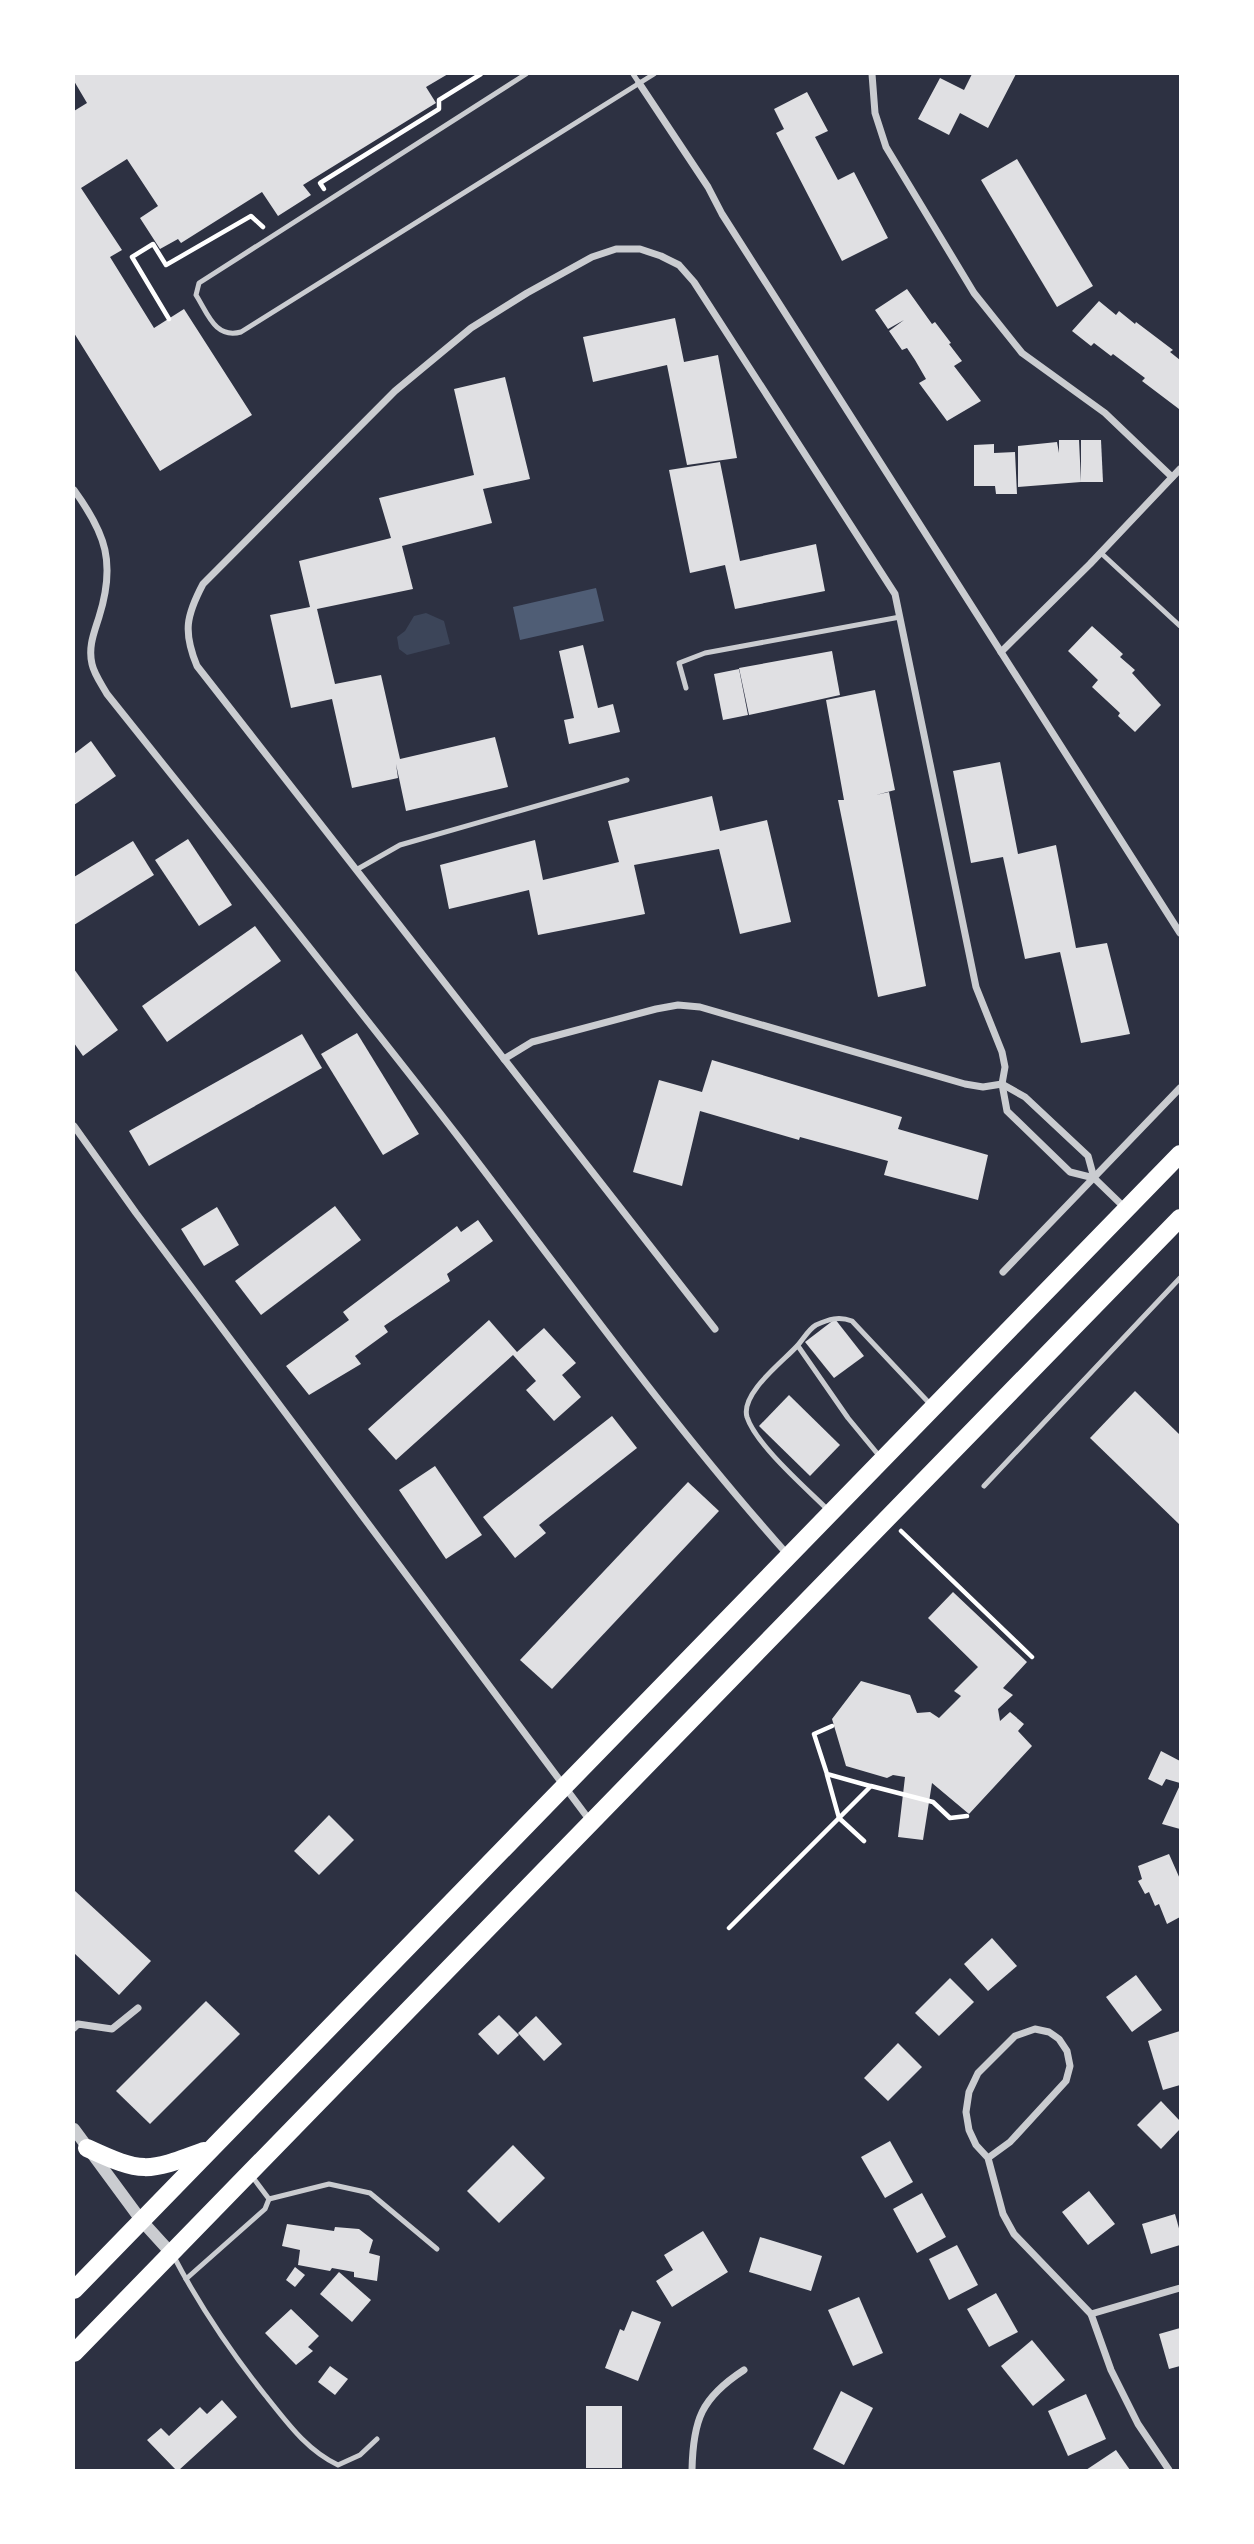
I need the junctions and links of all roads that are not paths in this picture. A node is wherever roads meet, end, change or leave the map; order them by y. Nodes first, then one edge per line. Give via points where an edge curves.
1 (526, 74) edge
2 (633, 74) edge
3 (654, 74) edge
4 (872, 74) edge
5 (639, 83) junction
6 (1181, 469) edge
7 (1172, 477) junction
8 (74, 490) edge
9 (1101, 553) junction
10 (900, 617) junction
11 (1181, 626) edge
12 (1001, 652) junction
13 (686, 688) dead end
14 (627, 780) dead end
15 (356, 870) junction
16 (1181, 933) edge
17 (504, 1059) junction
18 (1002, 1084) junction
19 (1181, 1088) edge
20 (74, 1126) edge
21 (1181, 1154) edge
22 (1094, 1178) junction
23 (1126, 1209) junction
24 (1181, 1218) edge
25 (1003, 1272) dead end
26 (1181, 1278) edge
27 (715, 1329) dead end
28 (798, 1346) junction
29 (933, 1407) junction
30 (882, 1459) junction
31 (984, 1486) dead end
32 (830, 1513) junction
33 (789, 1556) junction
34 (564, 1788) junction
35 (592, 1823) junction
36 (138, 2008) dead end
37 (75, 2024) edge
38 (74, 2130) edge
39 (87, 2148) junction
40 (210, 2149) junction
41 (988, 2158) junction
42 (249, 2173) junction
43 (268, 2199) junction
44 (141, 2220) junction
45 (437, 2249) dead end
46 (171, 2253) junction
47 (186, 2279) junction
48 (1181, 2288) edge
49 (74, 2290) edge
50 (1091, 2314) junction
51 (74, 2353) edge
52 (744, 2371) dead end
53 (377, 2439) dead end
54 (692, 2470) edge
55 (1169, 2470) edge

1 - 5 lane via 199,283 196,295 218,330 229,335 241,332
2 - 5 lane
3 - 5 lane
4 - 7 street via 875,113 886,147 974,293 1022,354 1105,413
5 - 12 street
6 - 7 street
7 - 9 street
8 - 33 street via 103,536 108,559 107,584 91,638 92,665 107,694 358,1006 649,1385
9 - 11 lane
9 - 12 street
10 - 13 lane via 705,653 679,663
10 - 15 street via 895,594 679,265 640,250 616,249 592,257 471,328 395,391 203,584 192,604 188,642 197,666
10 - 18 street via 972,973 1002,1052
12 - 16 street
14 - 15 lane via 400,845
15 - 17 street
17 - 18 street via 531,1042 678,1005 700,1007 965,1084
17 - 27 street
18 - 22 street via 1025,1097 1088,1157
18 - 22 street via 1007,1111 1070,1171
19 - 22 street
20 - 34 street
21 - 23 main road
22 - 23 street
22 - 25 street
23 - 29 main road
24 - 35 main road
26 - 31 lane
28 - 29 lane via 813,1326 836,1318 852,1321
28 - 30 lane
28 - 32 lane via 761,1379 747,1417 766,1448
29 - 30 main road
30 - 32 main road
32 - 33 main road
33 - 34 main road
34 - 35 street
34 - 40 main road
35 - 42 main road
36 - 37 street via 112,2029
38 - 39 street
39 - 40 main road via 124,2165 145,2168 162,2167
39 - 44 street
40 - 44 main road
41 - 41 street via 976,2145 966,2112 978,2073 1015,2036 1035,2029 1049,2032 1067,2051 1066,2081 1010,2142
41 - 50 street via 1003,2214 1014,2234
42 - 43 lane
42 - 46 main road
43 - 45 lane via 329,2184 370,2193
43 - 47 lane via 265,2209
44 - 46 street
44 - 49 main road
46 - 47 lane
46 - 51 main road
47 - 53 lane via 250,2376 295,2432 323,2458 338,2465 360,2455
48 - 50 street
50 - 55 street via 1111,2370 1138,2424
52 - 54 street via 725,2383 699,2418

